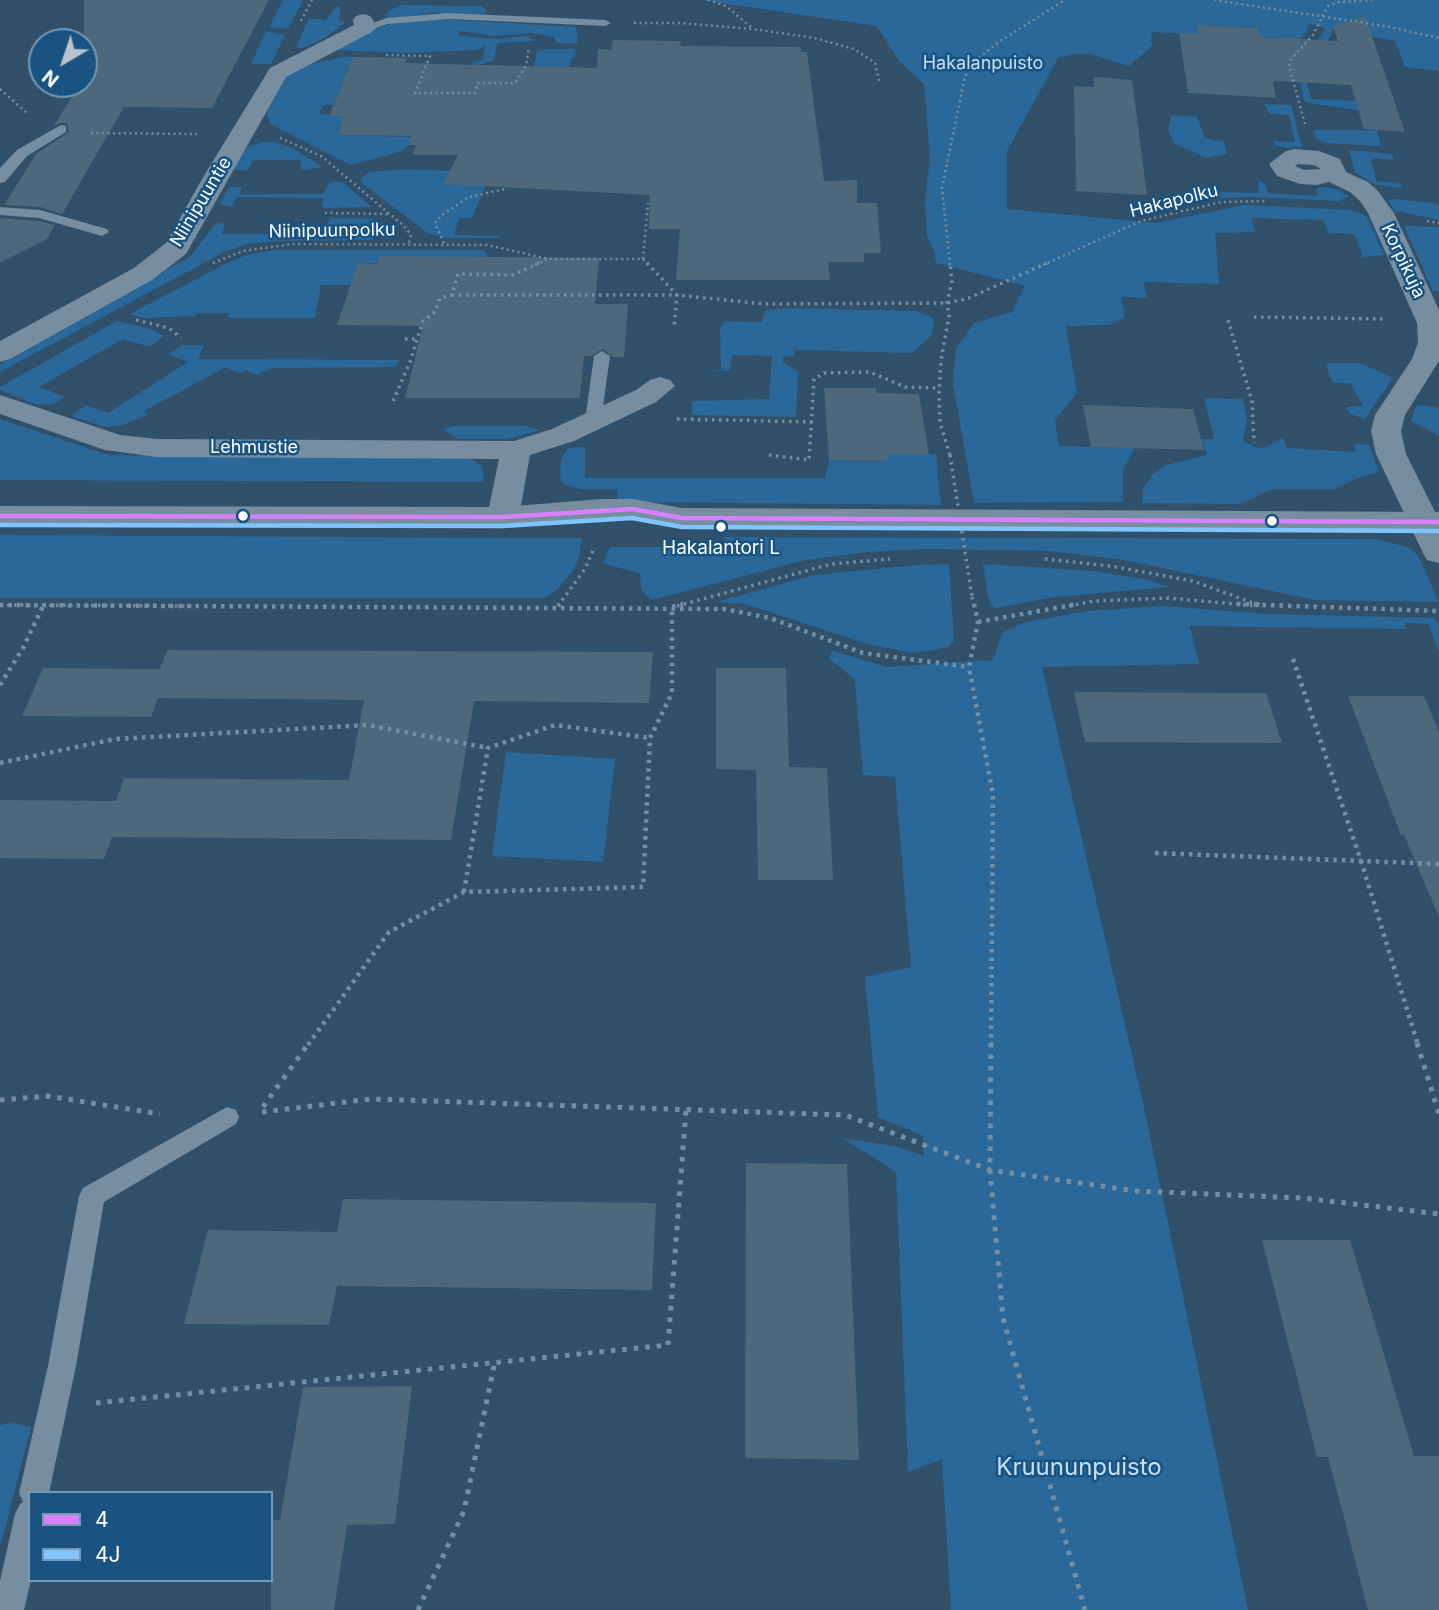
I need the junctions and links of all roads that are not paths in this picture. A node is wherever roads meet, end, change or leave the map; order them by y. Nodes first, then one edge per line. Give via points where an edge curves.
1 (605, 23) road end
2 (364, 24) joint
3 (61, 129) dead end
4 (1325, 166) road end
5 (0, 178) edge
6 (0, 211) edge
7 (102, 232) dead end
8 (0, 353) edge
9 (602, 356) dead end
10 (660, 386) dead end
11 (0, 404) edge
12 (600, 417) junction
13 (516, 450) junction
14 (0, 516) edge
15 (503, 517) junction
16 (1431, 522) edge
17 (1439, 553) edge
18 (222, 1120) road end
19 (34, 1491) edge
20 (28, 1523) edge
21 (9, 1610) edge

1 - 2 lane via 448,16
2 - 8 street, Niinipuuntie via 278,73 188,232 169,255
3 - 5 lane via 22,153
4 - 16 street, Korpikuja via 1359,187 1381,213 1431,323 1432,343 1426,359 1390,415 1386,431 1391,454
6 - 7 lane via 40,214
9 - 12 lane
10 - 12 street, Lehmustie
11 - 13 street, Lehmustie via 116,444
12 - 13 street, Lehmustie
13 - 15 street
14 - 15 street
15 - 16 street via 599,529 631,529 682,518
16 - 17 street
18 - 19 lane via 92,1196
20 - 21 lane

